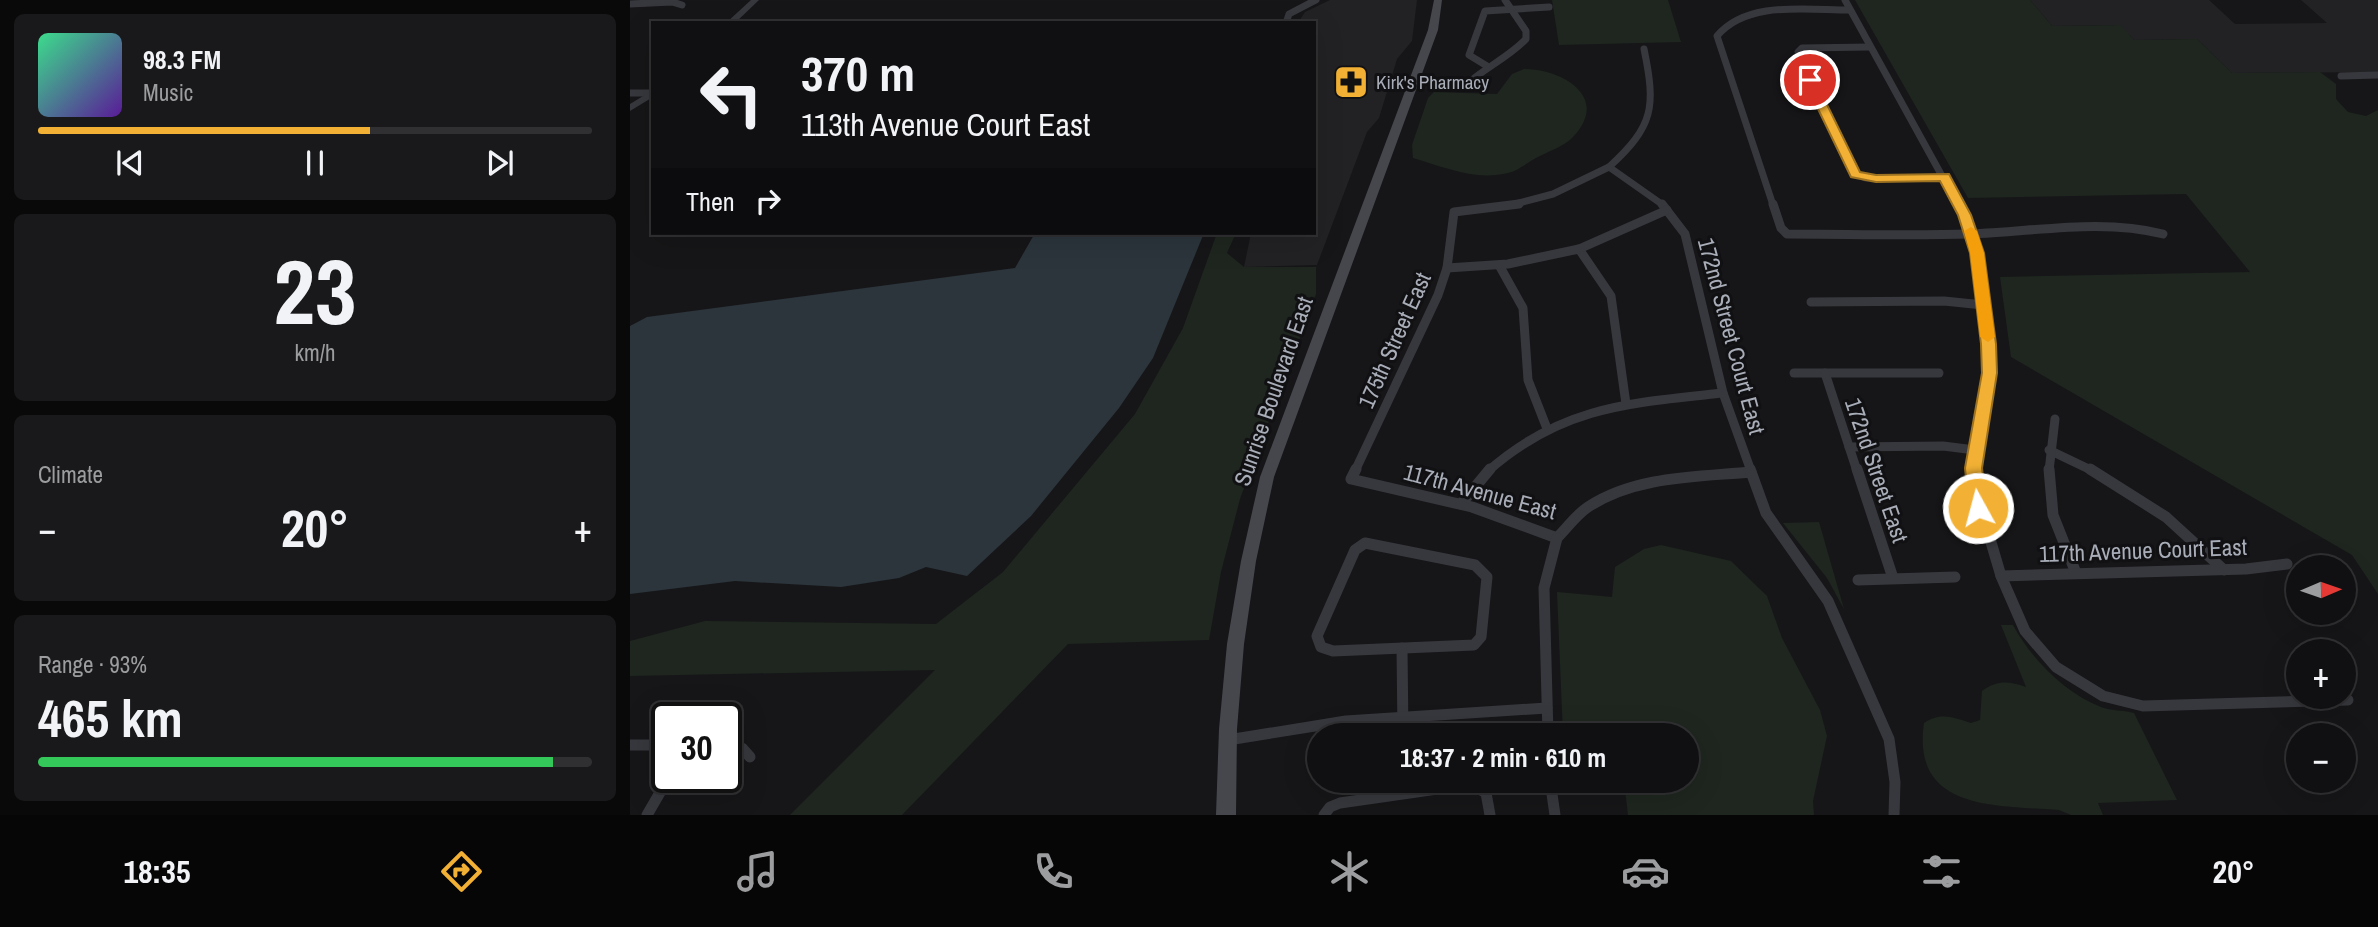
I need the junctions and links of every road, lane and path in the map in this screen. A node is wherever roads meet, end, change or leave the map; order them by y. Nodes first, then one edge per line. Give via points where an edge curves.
1 (755, 0) edge
2 (1316, 0) edge
3 (1438, 0) edge
4 (1505, 0) edge
5 (1844, 0) edge
6 (630, 4) edge
7 (682, 5) dead end
8 (1549, 7) dead end
9 (1509, 8) junction
10 (1850, 10) junction
11 (732, 21) edge
12 (1287, 21) edge
13 (1870, 47) junction
14 (1644, 49) dead end
15 (1487, 66) junction
16 (2378, 75) edge
17 (2341, 76) dead end
18 (1467, 84) dead end
19 (630, 93) edge
20 (651, 93) edge
21 (651, 94) edge
22 (630, 108) edge
23 (1609, 167) junction
24 (1944, 177) junction
25 (1667, 210) junction
26 (1972, 234) junction
27 (2163, 234) dead end
28 (1579, 248) junction
29 (1499, 265) junction
30 (1447, 268) junction
31 (1811, 302) dead end
32 (1983, 305) junction
33 (1794, 373) dead end
34 (1825, 373) junction
35 (1939, 373) dead end
36 (1723, 393) junction
37 (1626, 404) junction
38 (2055, 419) dead end
39 (1546, 426) junction
40 (1849, 447) junction
41 (1975, 450) junction
42 (2049, 450) junction
43 (1751, 472) junction
44 (1351, 478) joint
45 (1461, 504) junction
46 (1557, 538) junction
47 (2286, 564) edge
48 (2224, 570) junction
49 (2076, 573) junction
50 (2001, 576) junction
51 (1955, 577) dead end
52 (1894, 578) junction
53 (1858, 580) dead end
54 (1402, 648) junction
55 (2286, 702) edge
56 (1547, 708) junction
57 (1401, 716) junction
58 (1402, 723) edge
59 (1548, 723) edge
60 (1228, 740) junction
61 (630, 745) edge
62 (651, 745) edge
63 (742, 748) edge
64 (750, 757) dead end
65 (660, 793) edge
66 (1382, 793) edge
67 (1486, 793) edge
68 (1552, 793) edge
69 (648, 815) edge
70 (1226, 815) edge
71 (1324, 815) edge
72 (1490, 815) edge
73 (1555, 815) edge
74 (1894, 815) edge

1 - 11 street
2 - 12 street via 1289,14
3 - 60 main road, Sunrise Boulevard East via 1433,30 1266,477 1237,615
4 - 9 street
5 - 10 street
6 - 7 street
8 - 9 street
9 - 15 street via 1526,38 1516,50
9 - 15 street via 1485,11 1469,55
10 - 13 street
10 - 26 street via 1758,13 1730,22 1717,36 1781,228 1787,234
13 - 24 street
13 - 24 street via 1799,49 1852,171 1858,176
14 - 23 street via 1653,101 1647,126 1640,139
15 - 18 street
16 - 17 street
19 - 20 street
21 - 22 street
23 - 25 street, 172nd Street Court East via 1644,188
23 - 30 street, 175th Street East via 1588,180 1522,205 1454,212
24 - 26 street
25 - 28 street
25 - 36 street, 172nd Street Court East via 1690,249
26 - 27 street via 2124,228
26 - 32 street
28 - 29 street
28 - 37 street via 1611,296
29 - 30 street
29 - 39 street via 1523,308 1528,380
30 - 44 street, 175th Street East via 1425,326
31 - 32 street
32 - 41 street via 1989,373
33 - 34 street
34 - 35 street
34 - 40 street, 172nd Street East
36 - 37 street
36 - 43 street, 172nd Street Court East
37 - 39 street
38 - 42 street
39 - 45 street via 1495,462
40 - 41 street
40 - 52 street, 172nd Street East
41 - 50 street via 1978,508
42 - 48 street via 2098,473 2158,514 2197,542
42 - 49 street via 2046,471 2053,518
43 - 46 street, 117th Avenue East via 1648,484 1610,495 1586,508
43 - 74 street, 172nd Street Court East via 1773,528 1828,601 1889,739
44 - 45 street, 117th Avenue East
45 - 46 street, 117th Avenue East
46 - 56 street via 1544,589
47 - 48 street, 117th Avenue Court East
48 - 49 street, 117th Avenue Court East
49 - 50 street, 117th Avenue Court East
50 - 55 street via 2031,639 2056,667 2089,690 2143,706
51 - 52 street
52 - 53 street
54 - 54 street via 1474,645 1482,637 1487,577 1483,570 1375,543 1355,550 1317,636 1321,647 1333,651
54 - 57 street
56 - 57 street
56 - 59 street
57 - 58 street
57 - 60 street via 1281,727
60 - 70 main road, Sunrise Boulevard East
61 - 62 street
63 - 64 street
65 - 69 street
66 - 71 street via 1340,803
67 - 72 street
68 - 73 street

